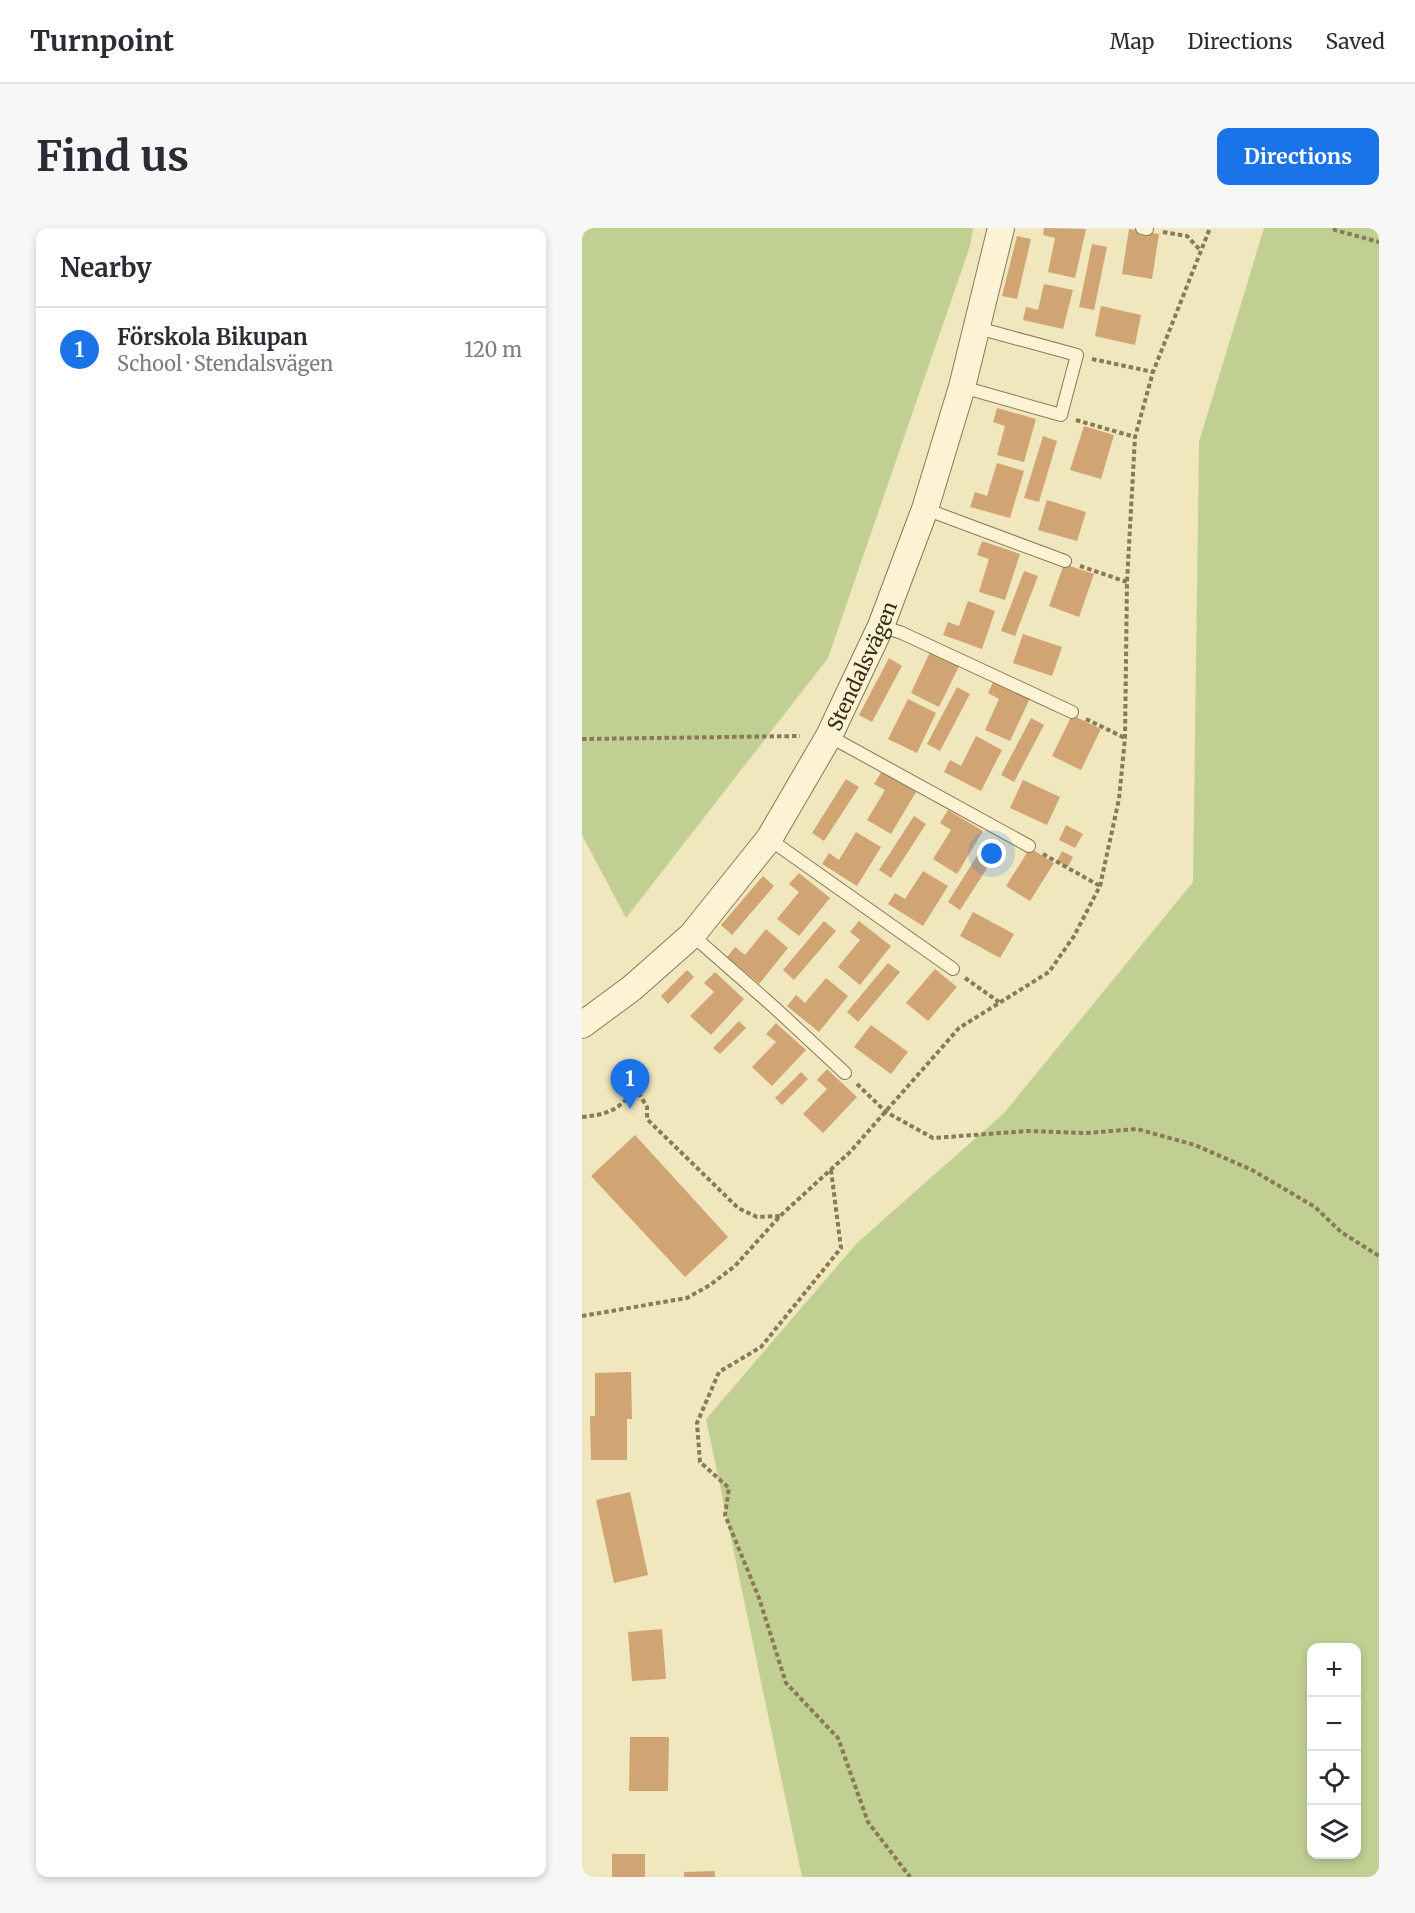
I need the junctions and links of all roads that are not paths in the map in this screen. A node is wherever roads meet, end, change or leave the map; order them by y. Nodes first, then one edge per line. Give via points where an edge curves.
1 (1001, 228) edge
2 (978, 328) junction
3 (962, 387) junction
4 (925, 509) junction
5 (1065, 561) road end
6 (881, 626) junction
7 (1072, 712) road end
8 (829, 736) junction
9 (769, 839) junction
10 (1029, 846) road end
11 (692, 935) junction
12 (952, 969) road end
13 (582, 1025) edge
14 (845, 1073) road end

1 - 2 street, Stendalsvägen
2 - 3 street, Stendalsvägen
2 - 3 lane via 1077,355 1061,415
3 - 4 street, Stendalsvägen
4 - 5 lane
4 - 6 street, Stendalsvägen
6 - 7 lane
6 - 8 street, Stendalsvägen
8 - 9 street, Stendalsvägen
8 - 10 lane
9 - 11 street, Stendalsvägen
9 - 12 lane
11 - 13 street, Stendalsvägen via 632,988
11 - 14 lane

